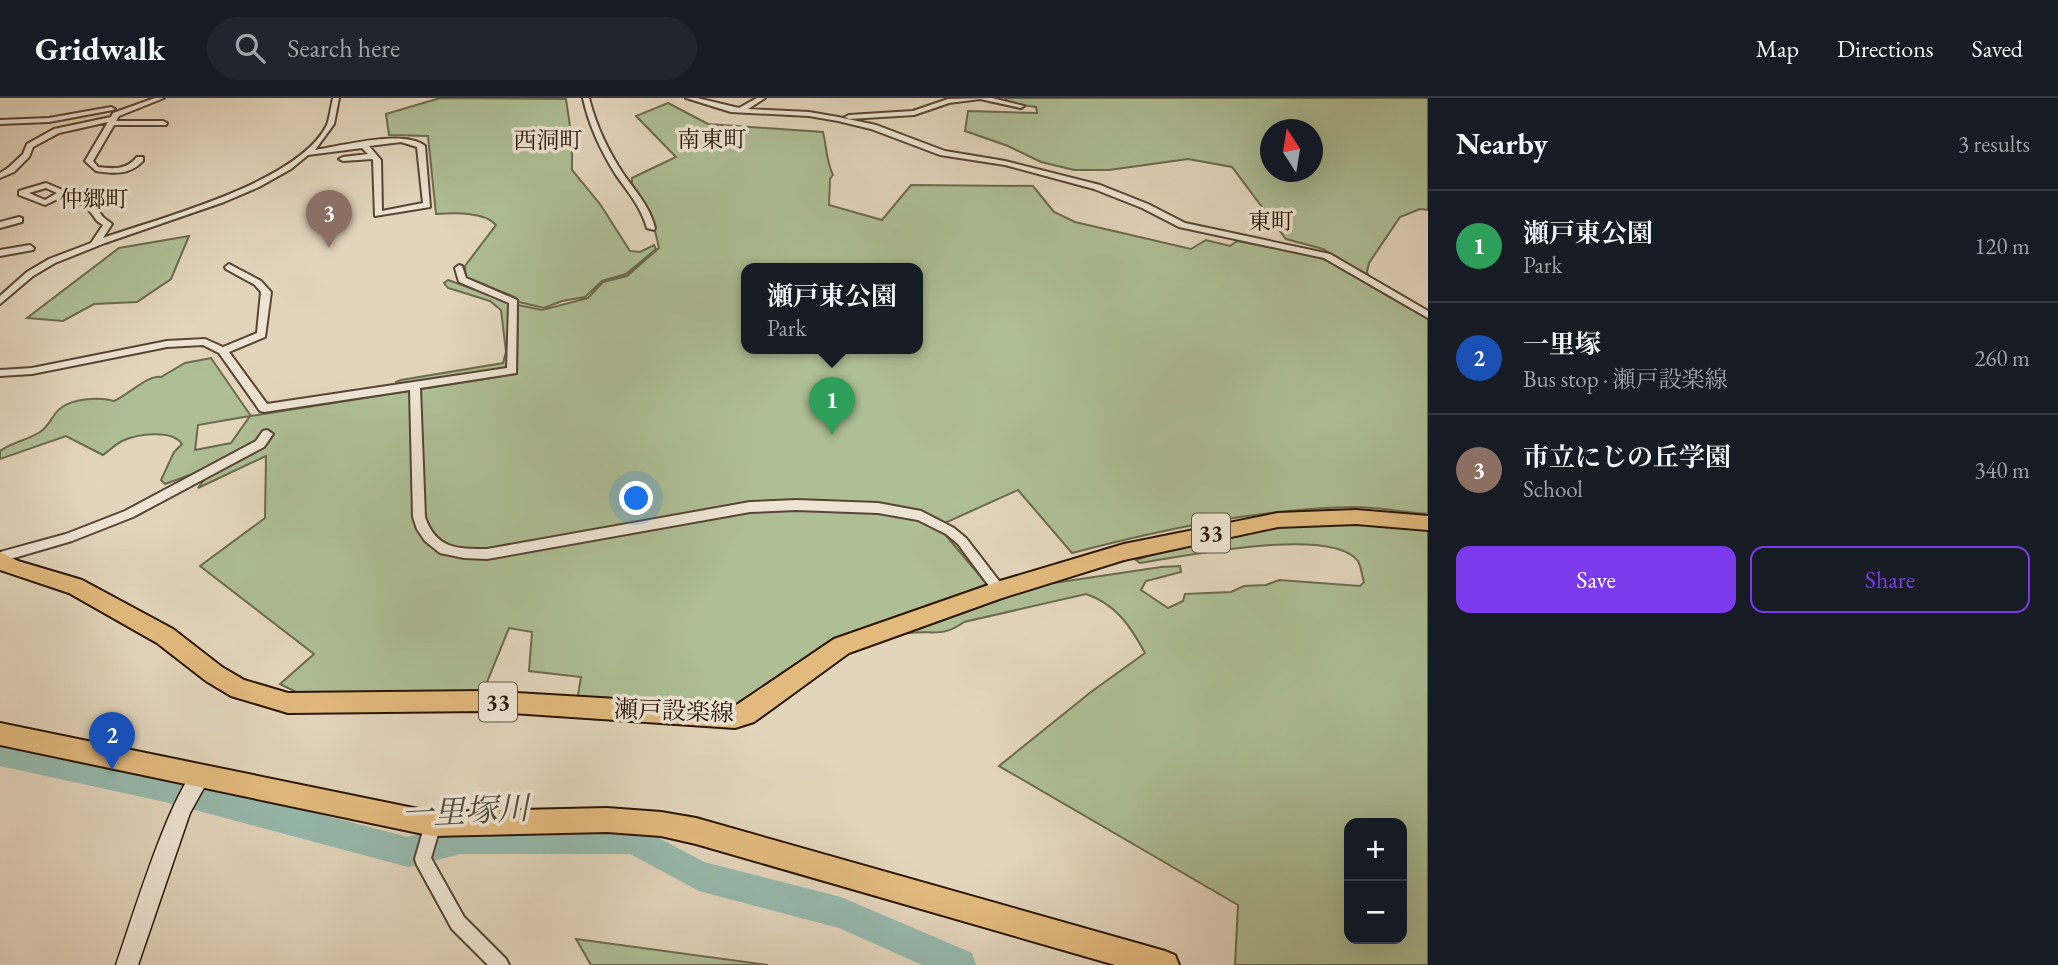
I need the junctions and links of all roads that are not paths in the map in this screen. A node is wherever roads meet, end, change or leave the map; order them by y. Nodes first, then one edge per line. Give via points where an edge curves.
1 (109, 98) edge
2 (161, 98) edge
3 (336, 98) edge
4 (586, 98) edge
5 (689, 98) edge
6 (762, 98) edge
7 (977, 98) edge
8 (982, 98) edge
9 (1021, 106) dead end
10 (740, 110) junction
11 (114, 116) junction
12 (838, 119) junction
13 (0, 122) edge
14 (163, 124) dead end
15 (364, 145) junction
16 (307, 153) junction
17 (374, 156) junction
18 (140, 159) dead end
19 (343, 159) dead end
20 (0, 176) edge
21 (64, 193) dead end
22 (19, 220) dead end
23 (0, 225) edge
24 (652, 228) dead end
25 (95, 244) junction
26 (30, 248) dead end
27 (0, 253) edge
28 (229, 267) dead end
29 (459, 268) dead end
30 (0, 302) edge
31 (1428, 315) edge
32 (223, 351) junction
33 (0, 373) edge
34 (415, 385) junction
35 (267, 434) dead end
36 (1428, 523) edge
37 (0, 558) edge
38 (1000, 590) junction
39 (0, 734) edge
40 (200, 777) junction
41 (431, 828) junction
42 (127, 965) edge
43 (500, 965) edge
44 (1165, 965) edge

1 - 11 street
2 - 11 street
3 - 16 street via 329,130
4 - 24 street via 594,130 645,208
5 - 10 street
6 - 10 street
7 - 12 street via 948,101 914,113
8 - 9 street
10 - 12 street
11 - 13 street
11 - 14 street
11 - 18 street via 89,160 96,169 114,171 131,168
11 - 20 street via 57,131 30,146 26,155
12 - 31 street via 943,153 1097,187 1182,225 1327,256
15 - 16 street
15 - 17 street
15 - 17 street via 402,140 421,146 427,205 378,214
16 - 25 street via 220,200
17 - 19 street
21 - 25 street via 90,205 108,224
22 - 23 street
25 - 30 street via 42,266
26 - 27 street
28 - 32 street via 266,292 262,335
29 - 34 street via 462,279 514,302 512,371
32 - 33 street via 205,342 167,344 32,371
32 - 34 street via 264,408
34 - 38 street via 419,517 430,542 445,550 487,554 750,507 878,508 921,516 950,531
35 - 37 street via 260,444 129,514
36 - 38 main road, 瀬戸設楽線 / 33 via 1356,517 1278,520 1125,552
37 - 38 main road, 瀬戸設楽線 / 33 via 12,567 75,586 110,604 165,636 239,689 288,703 318,705 484,701 735,717 746,714 842,646
39 - 40 main road
40 - 41 main road
40 - 42 street via 182,808
41 - 43 street via 423,859 458,923
41 - 44 main road via 607,820 661,824

